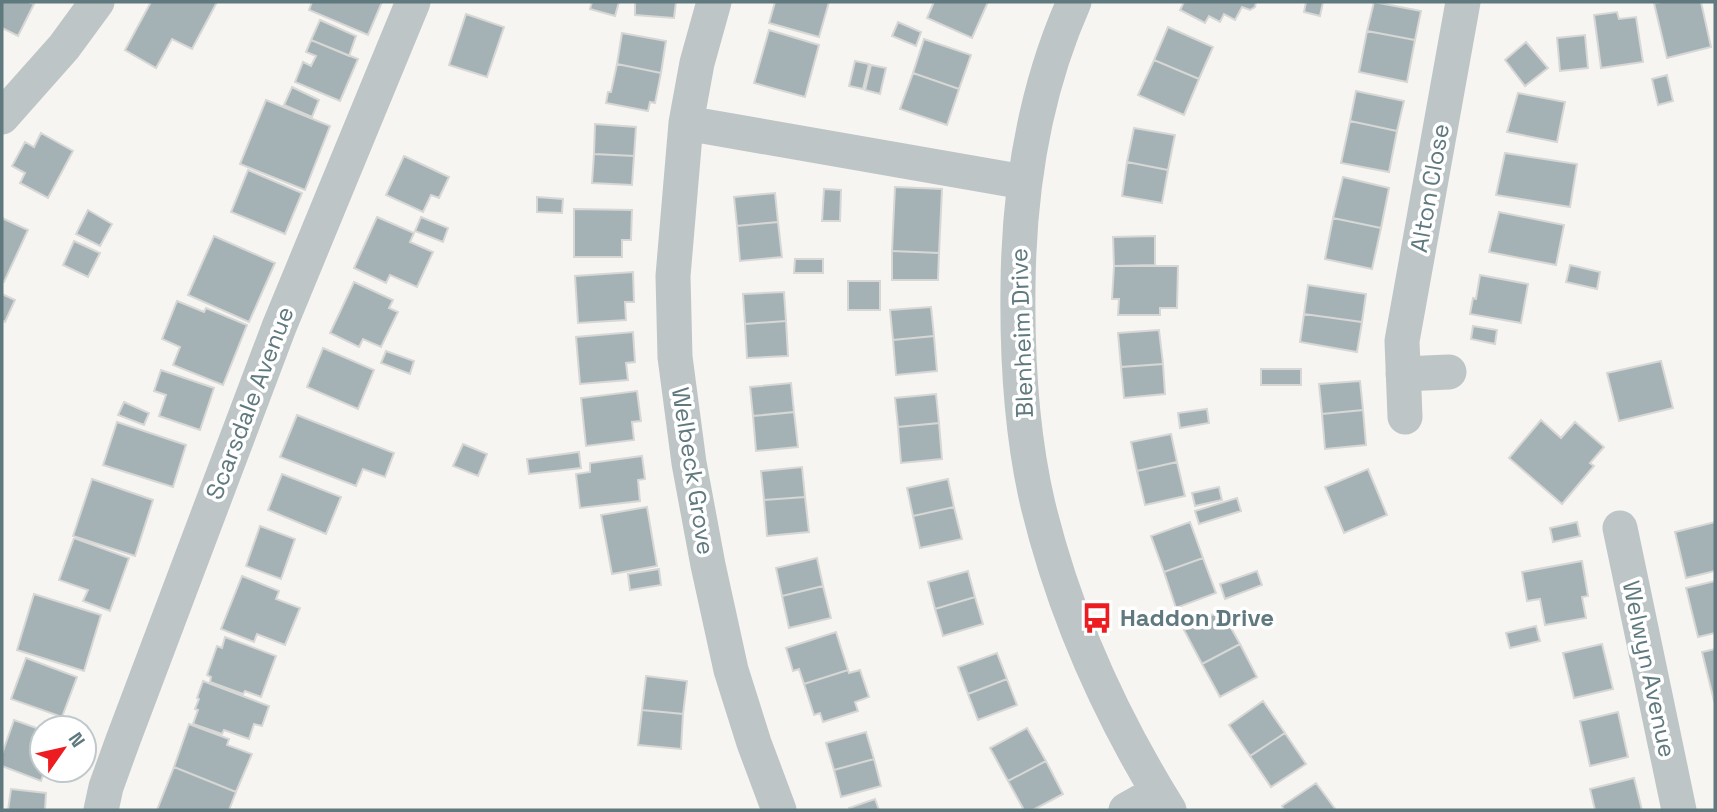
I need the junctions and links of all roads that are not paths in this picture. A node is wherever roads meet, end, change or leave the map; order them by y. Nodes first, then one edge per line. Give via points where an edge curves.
1 (97, 2) edge
2 (413, 2) edge
3 (714, 2) edge
4 (1074, 2) edge
5 (1463, 2) edge
6 (2, 117) edge
7 (686, 122) junction
8 (1024, 182) junction
9 (1449, 372) dead end
10 (1403, 374) junction
11 (1405, 417) dead end
12 (1619, 528) dead end
13 (1164, 801) edge
14 (101, 810) edge
15 (779, 810) edge
16 (1126, 810) edge
17 (1679, 810) edge

1 - 6 street
2 - 14 street, Scarsdale Avenue via 279,327
3 - 7 street, Welbeck Grove
4 - 8 street, Blenheim Drive via 1033,125
5 - 10 street, Alton Close via 1402,341
7 - 8 street
7 - 15 street, Welbeck Grove via 673,276 675,357 689,463 732,670
8 - 13 street, Blenheim Drive via 1017,349 1038,505 1090,657
9 - 10 street
10 - 11 street, Alton Close
12 - 17 street, Welwyn Avenue
13 - 16 street

